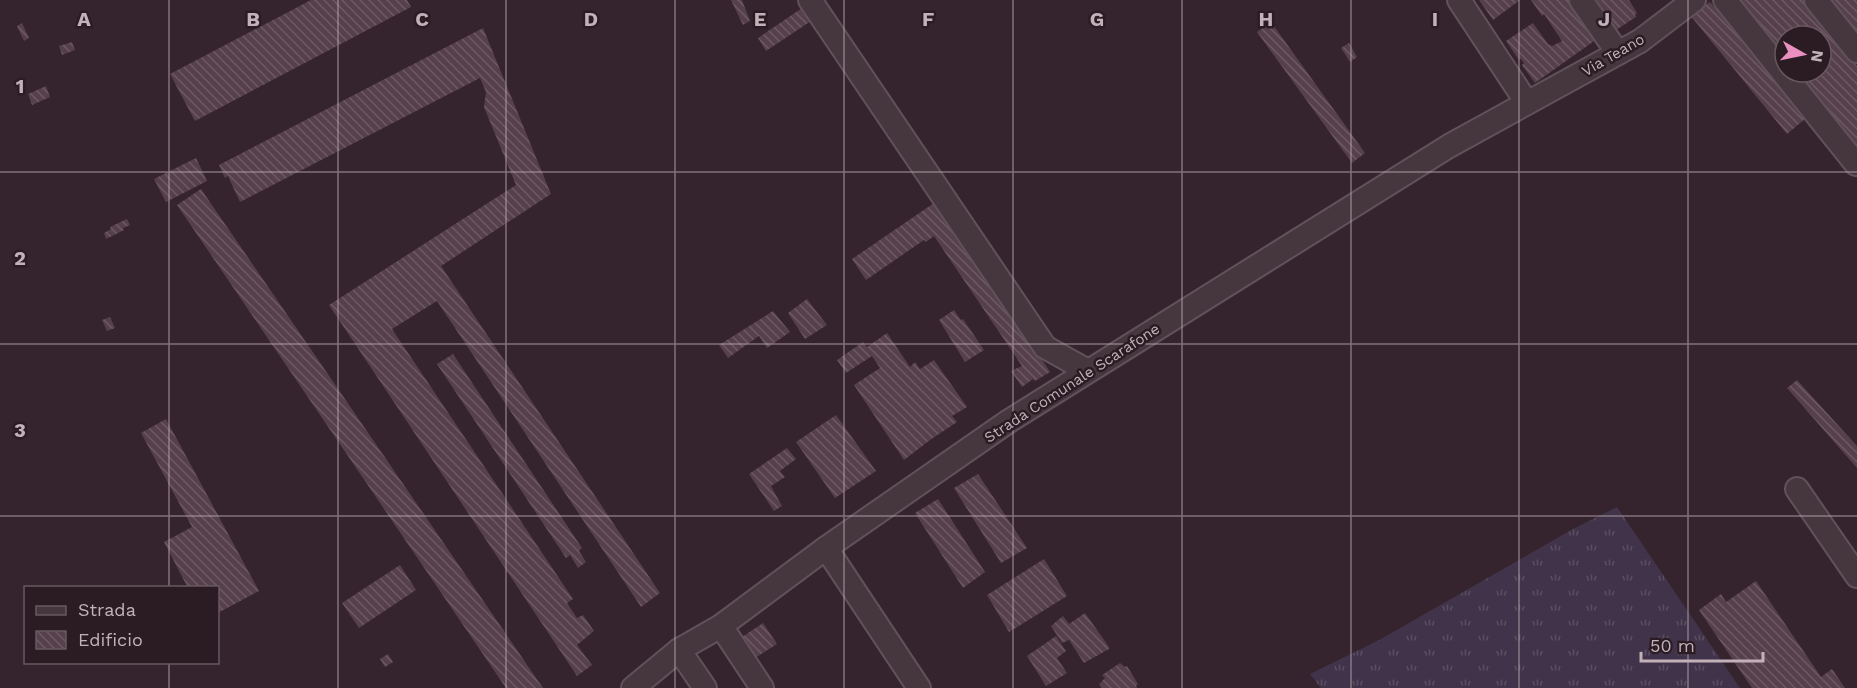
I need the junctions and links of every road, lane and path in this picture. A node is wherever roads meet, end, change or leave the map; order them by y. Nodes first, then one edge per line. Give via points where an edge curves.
1 (810, 0) edge
2 (1459, 0) edge
3 (1581, 0) edge
4 (1694, 0) edge
5 (1725, 0) edge
6 (1816, 0) edge
7 (1670, 7) edge
8 (1857, 51) edge
9 (1617, 53) junction
10 (1527, 103) junction
11 (1856, 164) edge
12 (1088, 371) junction
13 (1797, 489) dead end
14 (826, 548) junction
15 (1857, 576) edge
16 (721, 626) junction
17 (679, 650) junction
18 (633, 688) edge
19 (705, 688) edge
20 (762, 688) edge
21 (919, 688) edge

1 - 12 street via 1045,347
2 - 10 street
3 - 9 street
4 - 7 street, Via Teano
5 - 11 street
6 - 8 street
7 - 9 street, Via Teano via 1640,41
9 - 10 street, Via Teano
10 - 12 street, Strada Comunale Scarafone via 1449,146
12 - 14 street, Strada Comunale Scarafone
13 - 15 street via 1827,548
14 - 16 street, Strada Comunale Scarafone
14 - 21 street
16 - 17 street, Strada Comunale Scarafone
16 - 20 street
17 - 18 street, Strada Comunale Scarafone
17 - 19 street

